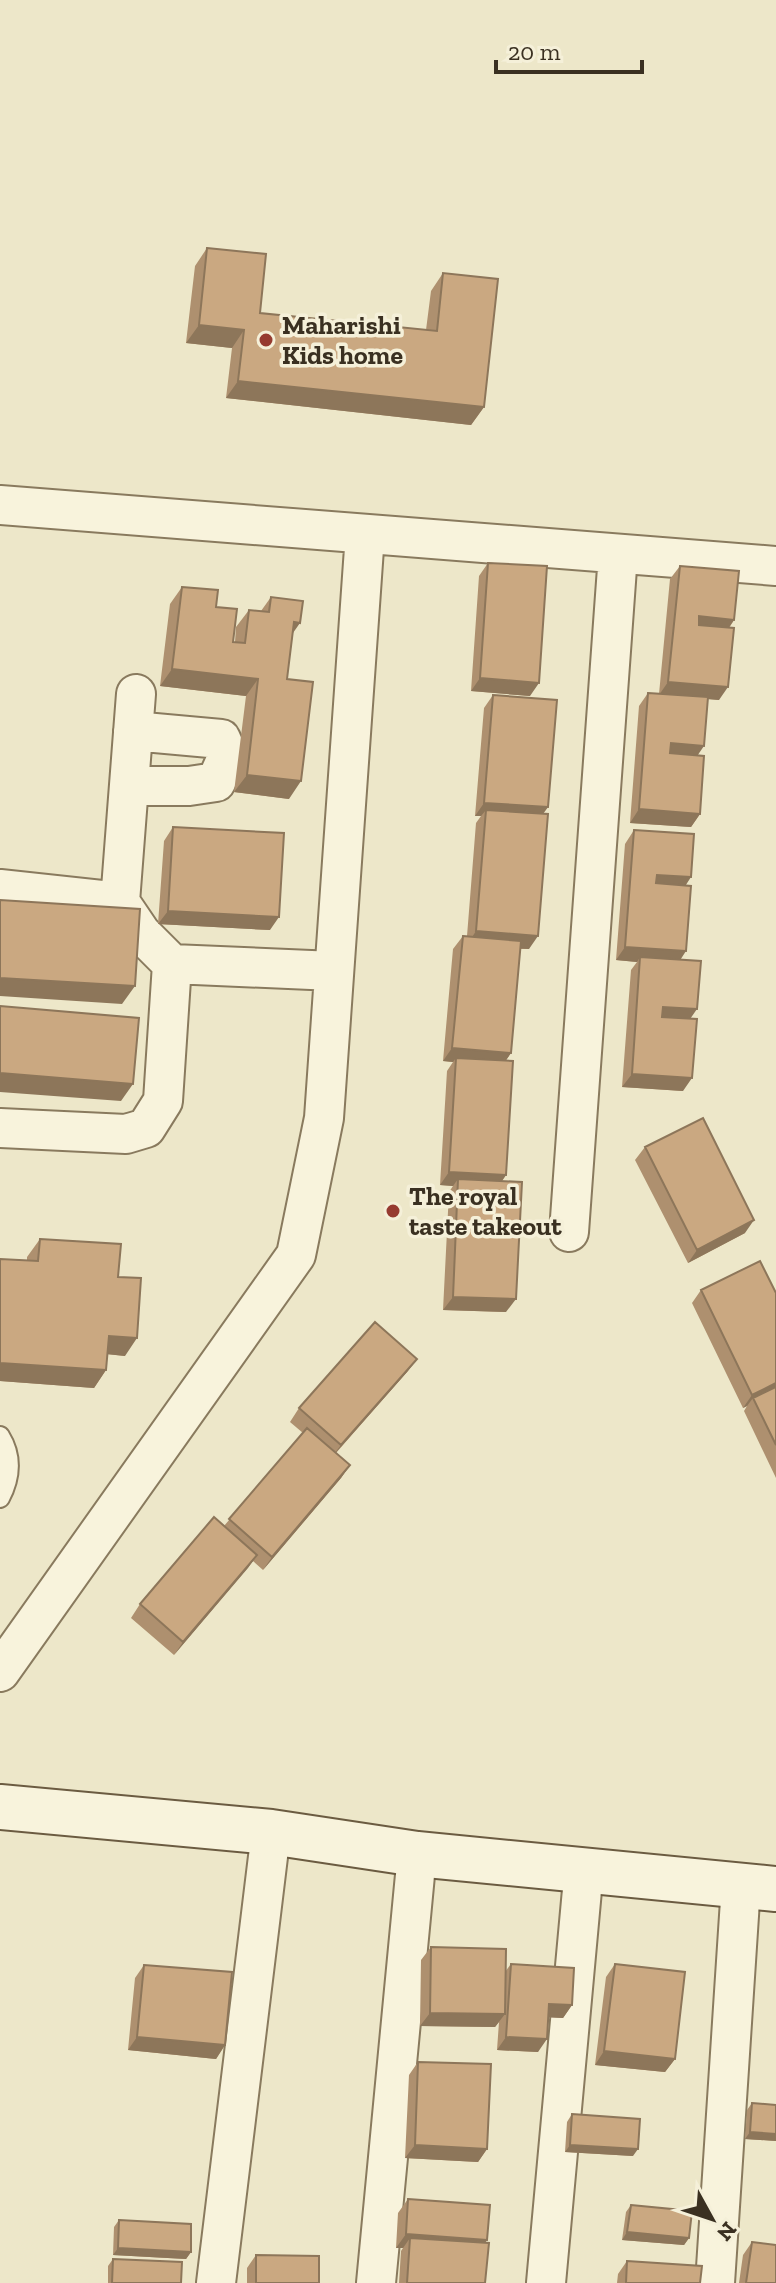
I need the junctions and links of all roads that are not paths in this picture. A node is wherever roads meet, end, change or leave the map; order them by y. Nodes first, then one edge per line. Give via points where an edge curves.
1 (0, 505) edge
2 (365, 534) junction
3 (618, 554) junction
4 (776, 566) edge
5 (129, 786) junction
6 (0, 889) edge
7 (120, 902) junction
8 (172, 964) junction
9 (334, 971) junction
10 (0, 1128) edge
11 (569, 1232) dead end
12 (0, 1436) edge
13 (0, 1498) edge
14 (0, 1672) edge
15 (0, 1807) edge
16 (271, 1832) junction
17 (417, 1854) junction
18 (584, 1868) junction
19 (758, 1887) edge
20 (216, 2283) edge
21 (376, 2283) edge
22 (546, 2283) edge
23 (715, 2283) edge

1 - 2 street
2 - 3 street
2 - 9 street
3 - 4 street
3 - 11 street
5 - 5 street via 135,712 221,739 228,755 216,782
5 - 7 street
6 - 7 street
7 - 8 street
8 - 9 street
8 - 10 street via 163,1101 146,1128 126,1134
9 - 14 street via 324,1118 296,1255
12 - 13 lane via 10,1465
15 - 16 street
16 - 17 street
16 - 20 street
17 - 18 street
17 - 21 street
18 - 19 street
18 - 22 street
19 - 23 street

